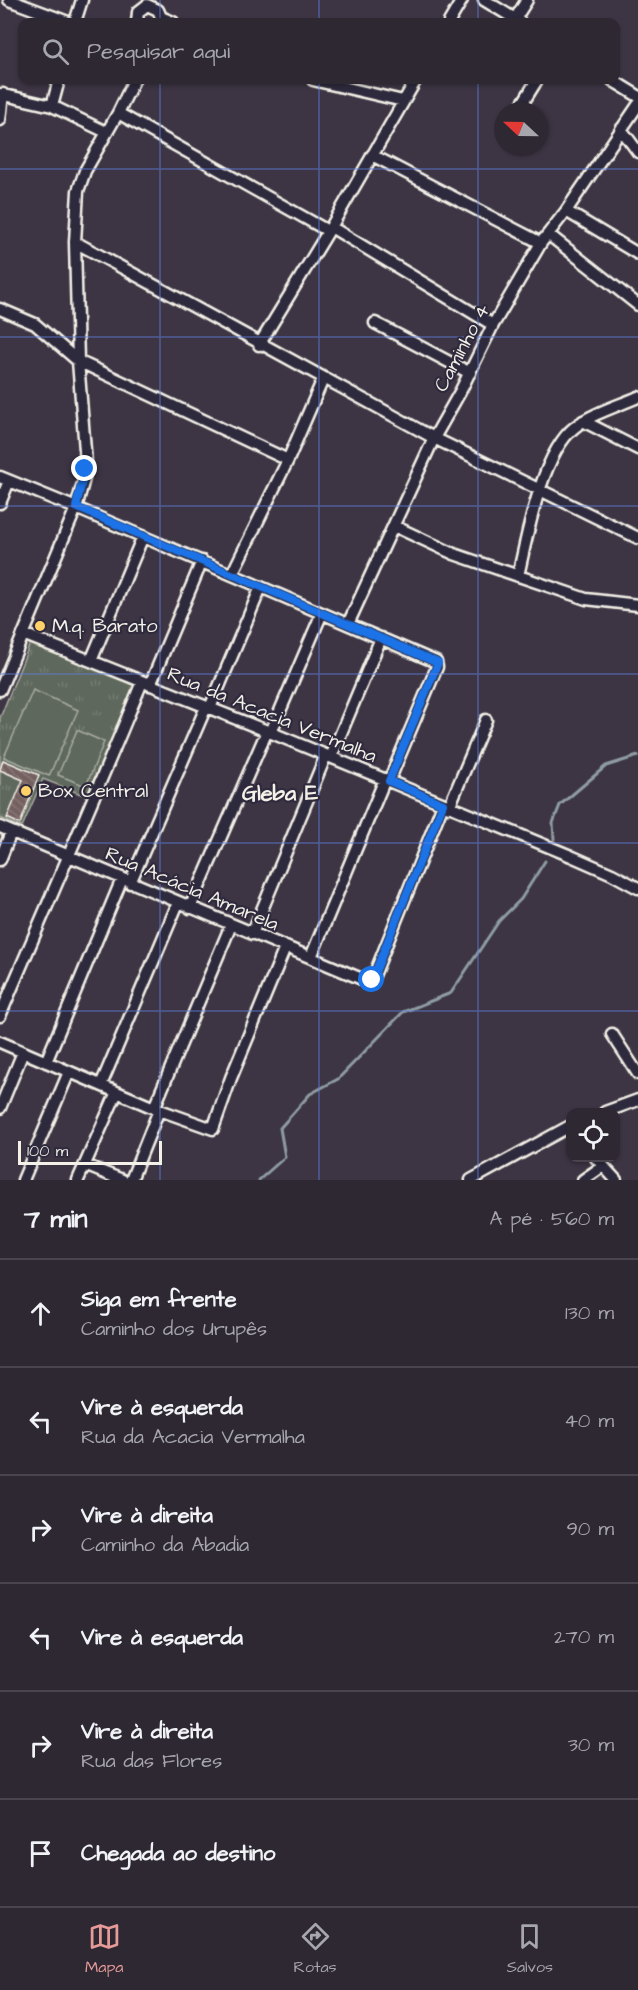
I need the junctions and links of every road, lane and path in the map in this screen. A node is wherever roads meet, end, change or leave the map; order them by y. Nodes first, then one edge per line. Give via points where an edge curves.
1 (9, 0) edge
2 (82, 0) edge
3 (462, 0) edge
4 (484, 0) edge
5 (527, 0) edge
6 (141, 3) edge
7 (57, 18) edge
8 (76, 18) edge
9 (138, 18) edge
10 (160, 18) edge
11 (451, 18) edge
12 (513, 18) edge
13 (519, 18) edge
14 (58, 84) edge
15 (132, 84) edge
16 (329, 84) edge
17 (414, 84) edge
18 (535, 84) edge
19 (618, 84) edge
20 (2, 94) edge
21 (638, 96) edge
22 (403, 101) junction
23 (524, 102) edge
24 (638, 105) edge
25 (52, 106) junction
26 (118, 113) junction
27 (0, 120) edge
28 (621, 129) junction
29 (106, 132) junction
30 (638, 152) edge
31 (372, 155) junction
32 (566, 211) junction
33 (330, 229) junction
34 (545, 238) junction
35 (75, 242) junction
36 (638, 254) edge
37 (638, 305) edge
38 (0, 309) edge
39 (375, 323) dead end
40 (494, 326) junction
41 (259, 345) junction
42 (78, 361) junction
43 (470, 373) junction
44 (323, 378) junction
45 (638, 397) edge
46 (583, 421) junction
47 (434, 438) junction
48 (638, 449) edge
49 (288, 460) junction
50 (5, 479) edge
51 (538, 489) junction
52 (0, 503) edge
53 (76, 507) junction
54 (394, 525) junction
55 (143, 536) junction
56 (638, 538) edge
57 (202, 561) junction
58 (232, 574) junction
59 (518, 576) junction
60 (261, 587) junction
61 (638, 604) edge
62 (322, 613) junction
63 (348, 624) junction
64 (23, 634) junction
65 (381, 638) junction
66 (91, 661) junction
67 (146, 684) junction
68 (1, 685) edge
69 (208, 708) junction
70 (486, 720) dead end
71 (269, 731) junction
72 (328, 756) junction
73 (387, 780) junction
74 (446, 806) junction
75 (0, 827) edge
76 (11, 832) junction
77 (70, 857) junction
78 (0, 860) edge
79 (126, 881) junction
80 (638, 888) edge
81 (178, 903) junction
82 (190, 908) junction
83 (231, 925) junction
84 (252, 934) junction
85 (285, 948) junction
86 (311, 957) junction
87 (0, 1016) edge
88 (612, 1034) dead end
89 (0, 1042) edge
90 (23, 1052) junction
91 (46, 1062) junction
92 (69, 1072) junction
93 (638, 1074) edge
94 (101, 1085) junction
95 (117, 1092) junction
96 (638, 1100) edge
97 (0, 1107) edge
98 (618, 1108) edge
99 (157, 1109) junction
100 (566, 1128) edge
101 (600, 1162) edge
102 (85, 1165) junction
103 (22, 1180) edge
104 (78, 1180) edge
105 (122, 1180) edge
106 (130, 1180) edge
107 (471, 1180) edge
108 (583, 1180) edge
109 (616, 1180) edge

1 - 7 street
2 - 8 street
3 - 11 street
4 - 12 street
5 - 13 street
6 - 9 street
6 - 10 street via 155,7
14 - 25 street
15 - 26 street
16 - 22 street
17 - 22 street
18 - 23 street
19 - 21 street
20 - 25 street
20 - 27 street
22 - 31 street
24 - 28 street, Caminho 4
25 - 29 street
26 - 29 street
26 - 33 street
28 - 30 street
28 - 32 street, Caminho 4
29 - 35 street via 80,185
31 - 33 street
31 - 34 street
32 - 34 street, Caminho 4
32 - 36 street
33 - 40 street
33 - 41 street
34 - 37 street
34 - 40 street, Caminho 4
35 - 41 street
35 - 42 street
38 - 42 street via 35,324
39 - 43 street
40 - 43 street, Caminho 4
41 - 44 street
42 - 49 street
42 - 53 street via 86,463
43 - 47 street, Caminho 4
44 - 47 street
44 - 49 street
45 - 46 street
46 - 48 street
46 - 51 street via 565,436
47 - 51 street
47 - 54 street, Caminho 4
49 - 58 street
50 - 52 street
50 - 53 street
51 - 56 street
51 - 59 street
53 - 55 street
53 - 64 street
54 - 59 street via 454,554
54 - 63 street, Caminho 4
55 - 57 street
55 - 66 street
57 - 58 street
57 - 67 street
58 - 60 street
59 - 61 street via 586,599
60 - 62 street
60 - 69 street
62 - 63 street
62 - 71 street
63 - 65 street
64 - 66 street, Rua da Acacia Vermalha
64 - 68 street
65 - 72 street
65 - 73 street via 438,663
66 - 67 street, Rua da Acacia Vermalha
67 - 69 street, Rua da Acacia Vermalha
67 - 77 street
69 - 71 street, Rua da Acacia Vermalha
69 - 79 street
70 - 74 street
71 - 72 street, Rua da Acacia Vermalha
71 - 82 street
72 - 73 street, Rua da Acacia Vermalha
72 - 84 street
73 - 74 street, Rua da Acacia Vermalha
73 - 86 street
74 - 80 street, Rua da Acacia Vermalha
74 - 86 street, Rua Acácia Amarela via 371,981
75 - 76 street, Rua Acácia Amarela
76 - 77 street, Rua Acácia Amarela
76 - 78 street
77 - 79 street, Rua Acácia Amarela
77 - 87 street
79 - 81 street, Rua Acácia Amarela
79 - 91 street
81 - 82 street, Rua Acácia Amarela
81 - 94 street
82 - 83 street, Rua Acácia Amarela
83 - 84 street, Rua Acácia Amarela
83 - 99 street
84 - 85 street, Rua Acácia Amarela
85 - 86 street, Rua Acácia Amarela
85 - 99 street via 213,1129
88 - 93 street
89 - 90 street
90 - 91 street
90 - 97 street
91 - 92 street
92 - 94 street
92 - 103 street
94 - 95 street
95 - 99 street
95 - 102 street
96 - 98 street
99 - 106 street
100 - 107 street
101 - 108 street
101 - 109 street
102 - 104 street
102 - 105 street

